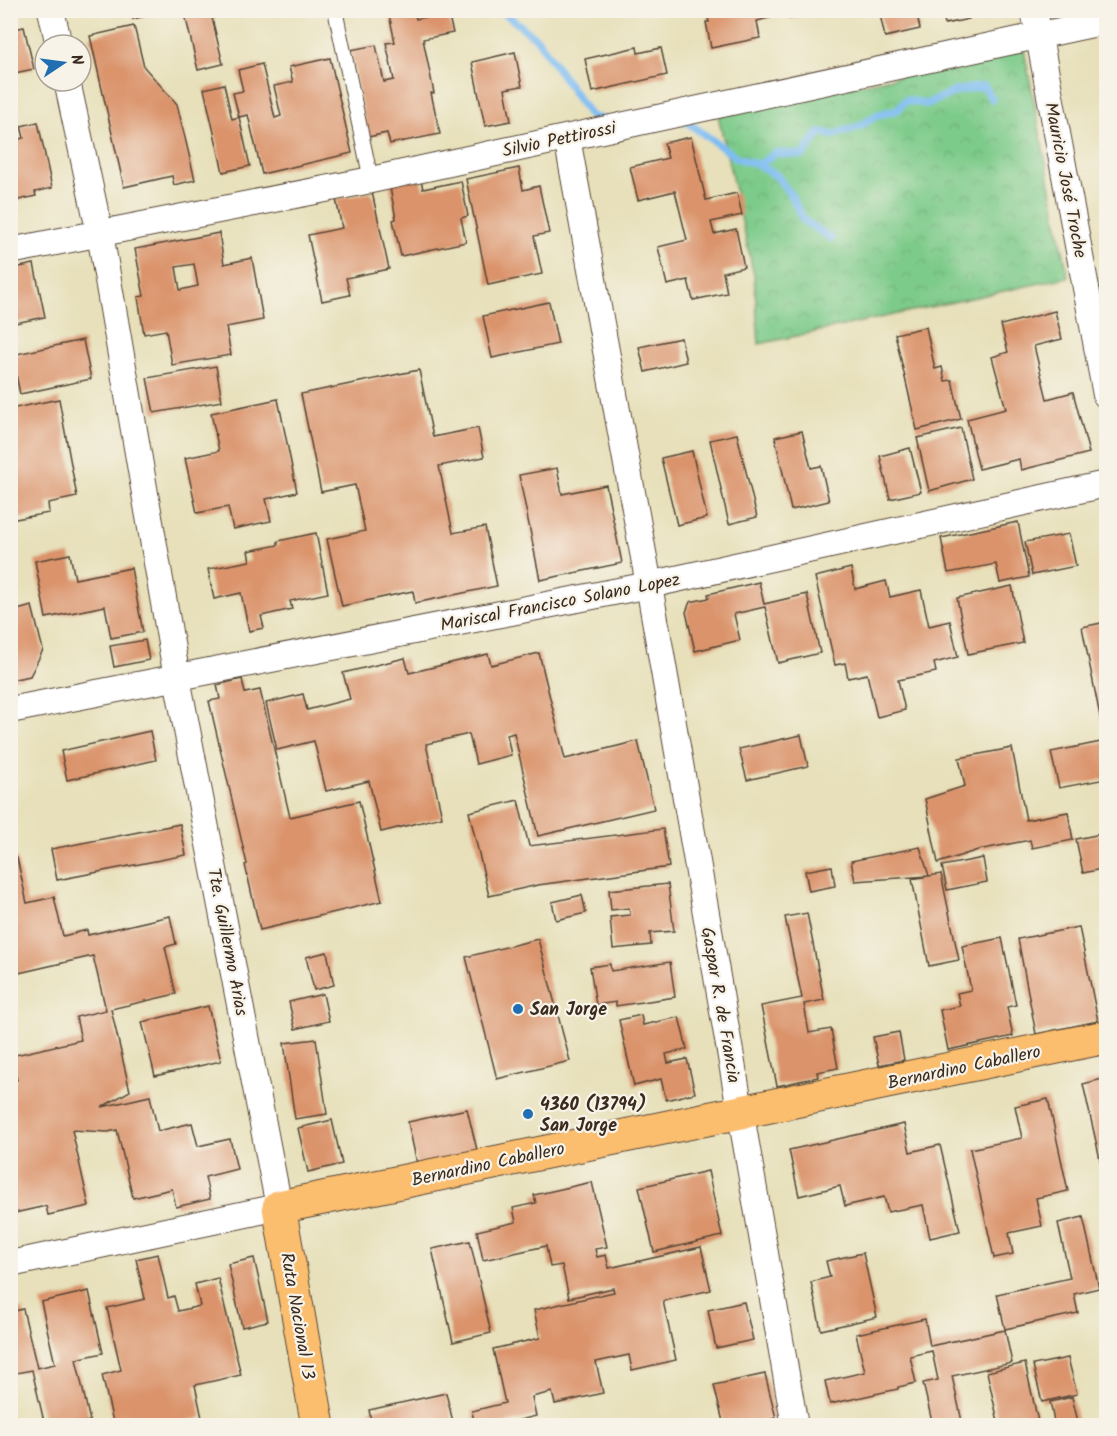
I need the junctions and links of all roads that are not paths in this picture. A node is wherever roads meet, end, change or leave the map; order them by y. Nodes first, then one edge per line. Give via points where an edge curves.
1 (51, 10) edge
2 (335, 10) edge
3 (1034, 10) edge
4 (1107, 21) edge
5 (56, 33) edge
6 (1038, 36) junction
7 (70, 93) edge
8 (567, 138) junction
9 (371, 180) junction
10 (100, 234) junction
11 (10, 251) edge
12 (1107, 395) edge
13 (1107, 484) edge
14 (649, 585) junction
15 (177, 678) junction
16 (10, 710) edge
17 (1107, 1037) edge
18 (740, 1113) junction
19 (279, 1207) junction
20 (10, 1264) edge
21 (318, 1425) edge
22 (795, 1425) edge

1 - 5 street
2 - 9 lane
3 - 6 street, Mauricio José Troche
4 - 6 street, Silvio Pettirossi
6 - 8 street, Silvio Pettirossi
6 - 12 street, Mauricio José Troche
7 - 10 street, Tte. Guillermo Arias
8 - 9 street, Silvio Pettirossi
8 - 14 street, Gaspar R. de Francia
9 - 10 street, Silvio Pettirossi
10 - 11 street, Silvio Pettirossi
10 - 15 street, Tte. Guillermo Arias
13 - 14 street, Mariscal Francisco Solano Lopez
14 - 15 street, Mariscal Francisco Solano Lopez
14 - 18 street, Gaspar R. de Francia
15 - 16 street, Mariscal Francisco Solano Lopez
15 - 19 street, Tte. Guillermo Arias
17 - 18 highway, Bernardino Caballero
18 - 19 highway, Bernardino Caballero
18 - 22 street, Gaspar R. de Francia
19 - 20 street, Bernardino Caballero
19 - 21 highway, Ruta Nacional 13

